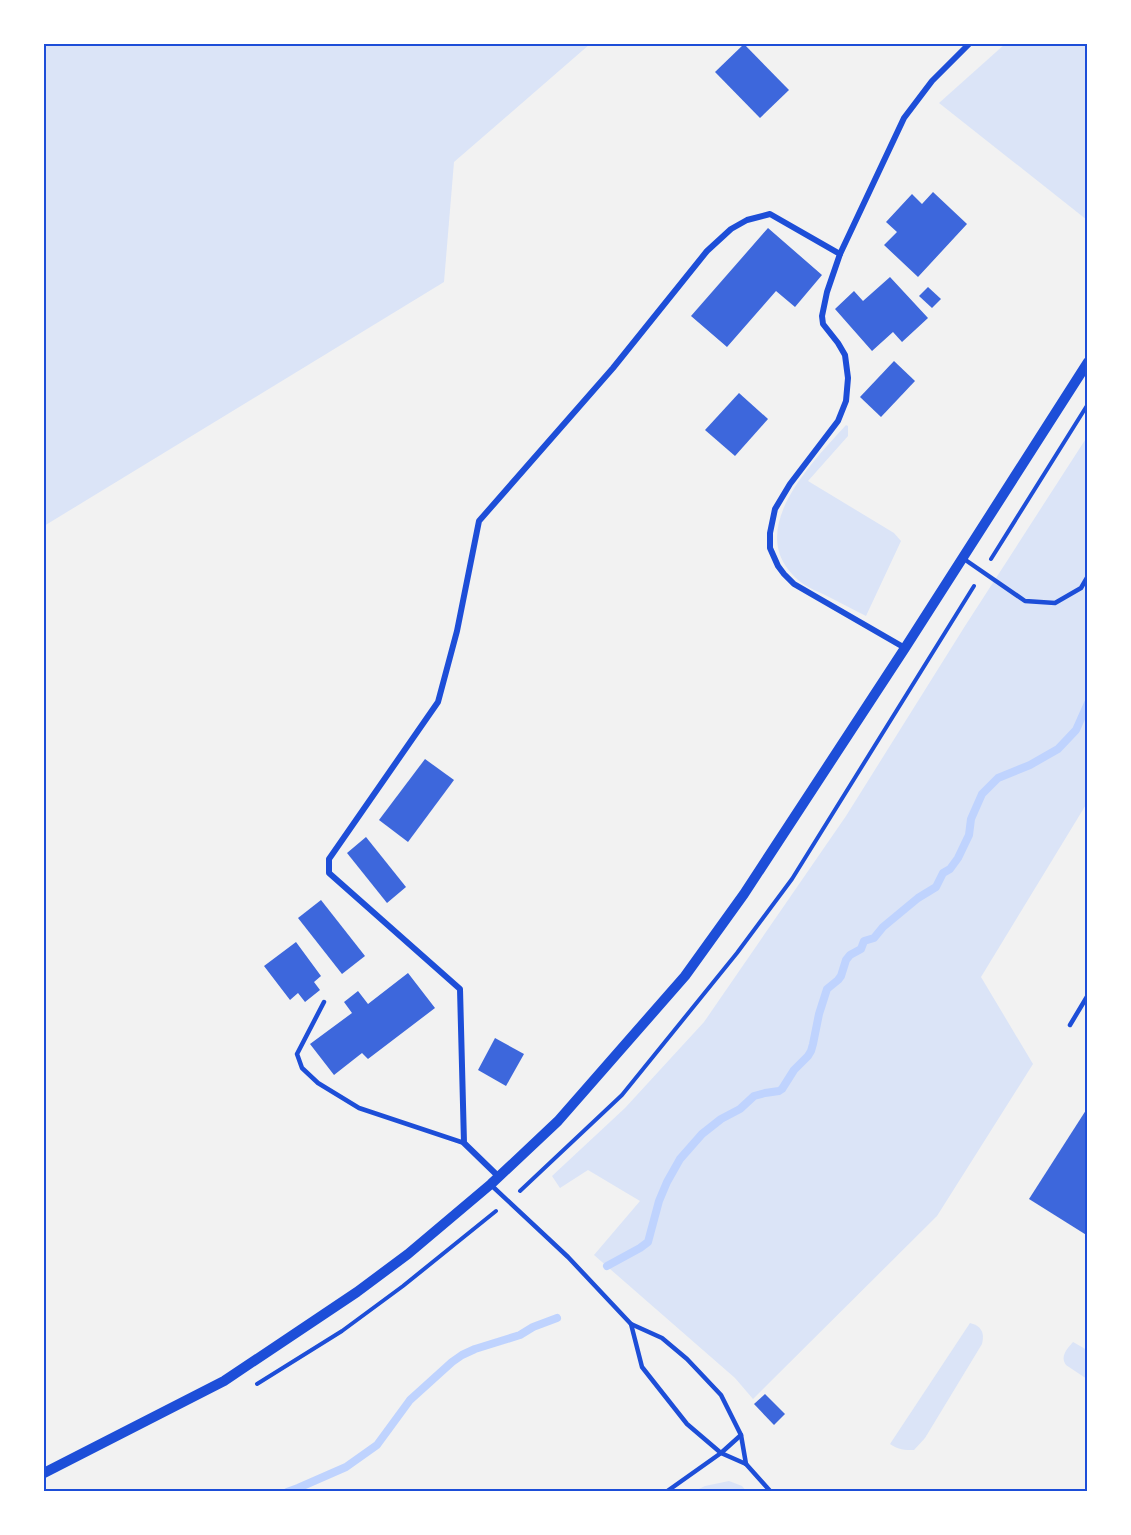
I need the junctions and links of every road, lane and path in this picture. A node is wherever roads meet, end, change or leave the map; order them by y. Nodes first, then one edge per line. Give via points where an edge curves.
1 (969, 44) edge
2 (840, 254) junction
3 (1087, 364) edge
4 (962, 558) junction
5 (1088, 576) edge
6 (905, 648) junction
7 (1088, 995) edge
8 (324, 1002) dead end
9 (1070, 1025) dead end
10 (464, 1143) junction
11 (495, 1181) junction
12 (631, 1323) junction
13 (741, 1435) junction
14 (722, 1453) junction
15 (746, 1464) junction
16 (44, 1473) edge
17 (666, 1491) edge
18 (771, 1491) edge

1 - 2 street via 932,81 904,118
2 - 6 street via 822,316 823,324 845,355 846,401 838,421 781,498 770,533 770,548 778,566 794,584
2 - 10 street via 770,214 731,229 707,251 613,368 479,521 438,702 329,859 329,873 460,989
3 - 4 street
4 - 5 lane via 1025,601 1055,603 1081,588
4 - 6 street
6 - 11 street via 686,976 558,1121
7 - 9 lane
8 - 10 lane via 297,1054 302,1068 318,1083 359,1108
10 - 11 street
11 - 12 lane
11 - 16 street via 357,1292 224,1381
12 - 13 lane via 662,1338 687,1359 721,1395
12 - 14 lane via 642,1367 687,1424
13 - 14 lane
13 - 15 lane
14 - 15 lane
14 - 17 lane
15 - 18 lane

